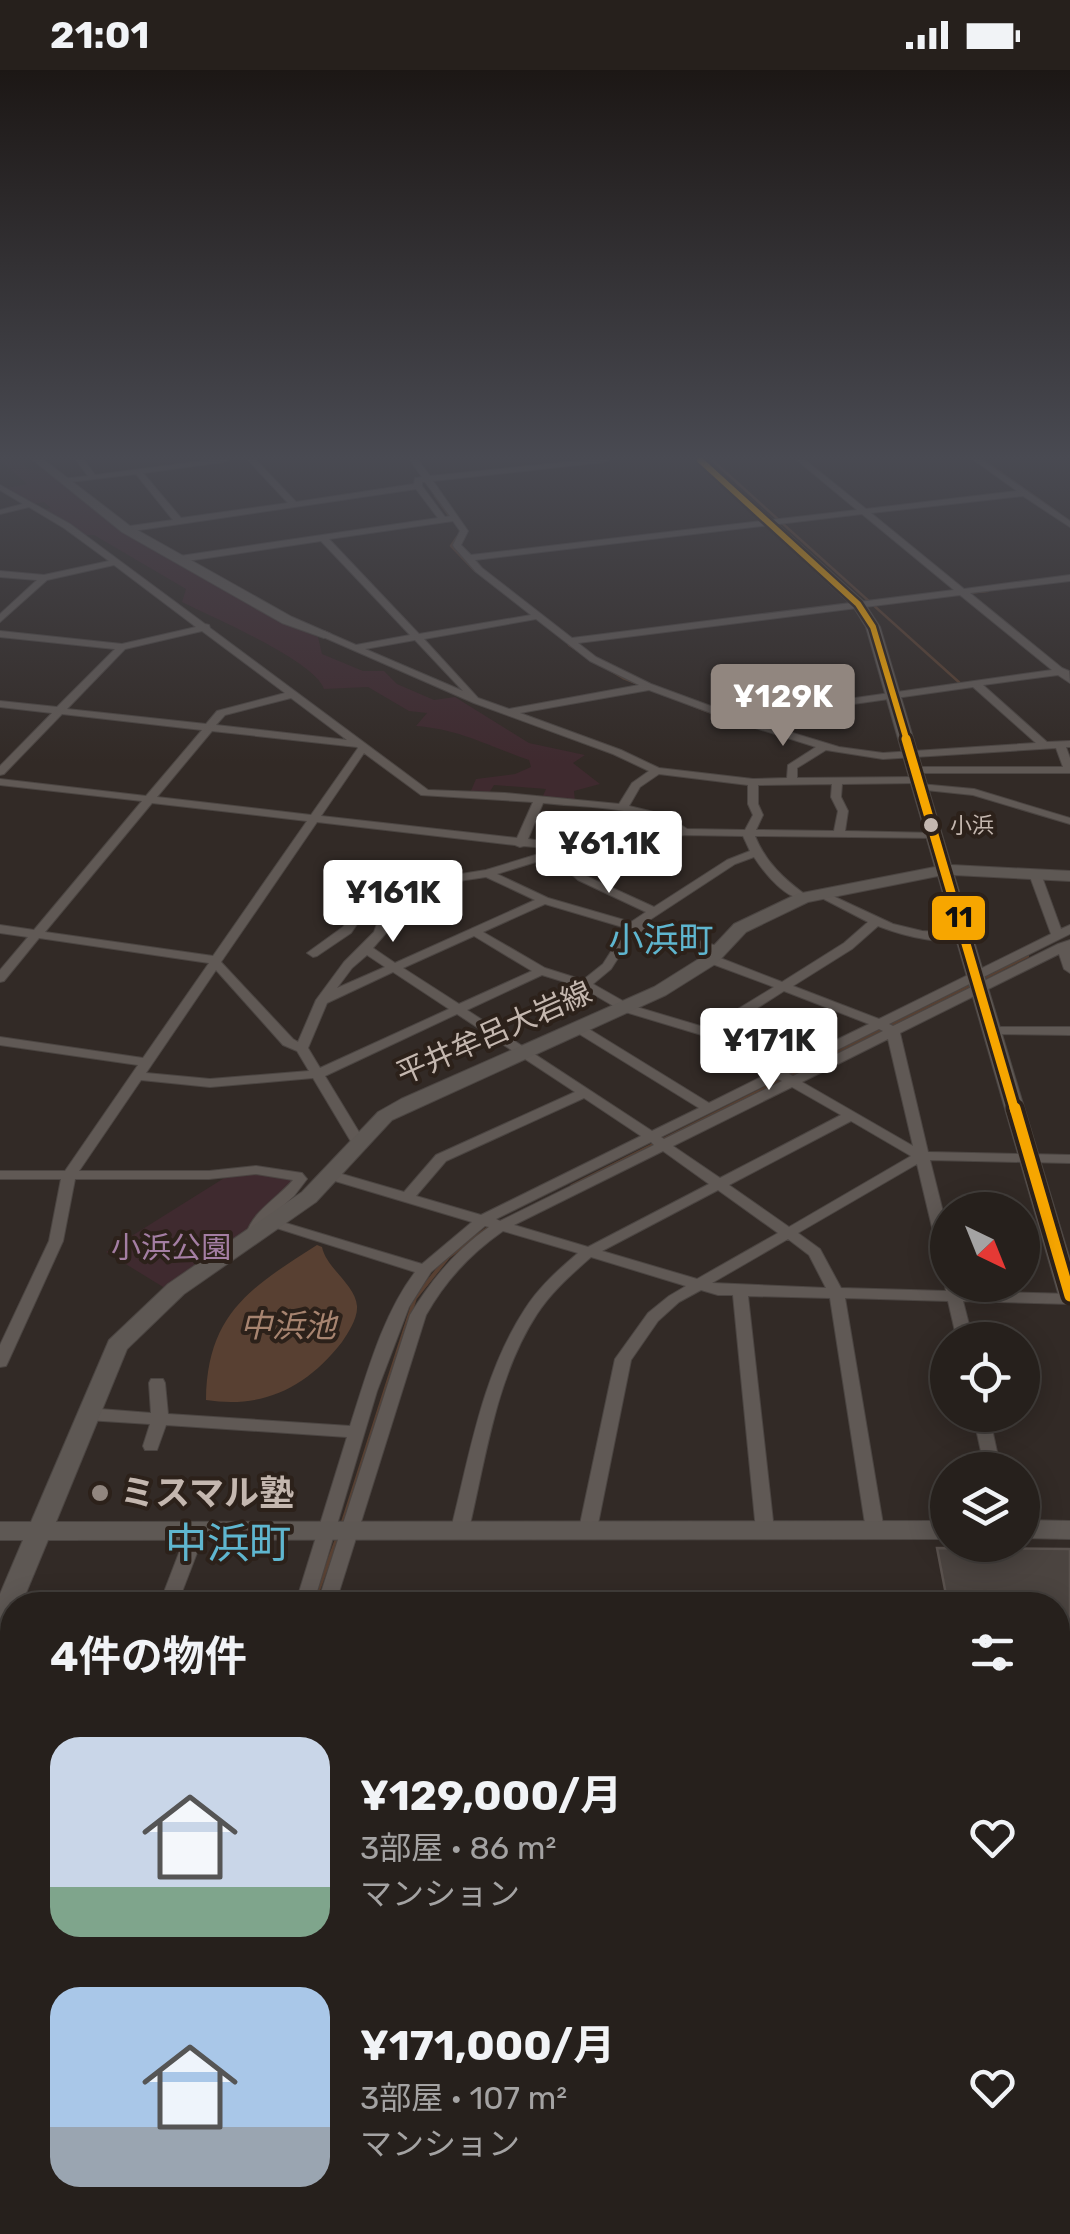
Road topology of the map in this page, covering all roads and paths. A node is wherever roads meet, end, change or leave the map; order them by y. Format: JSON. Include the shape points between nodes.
{"nodes":[{"id":1,"x":184,"y":561,"type":"edge"},
{"id":2,"x":345,"y":561,"type":"edge"},
{"id":3,"x":471,"y":561,"type":"edge"},
{"id":4,"x":820,"y":561,"type":"edge"},
{"id":5,"x":924,"y":561,"type":"edge"},
{"id":6,"x":116,"y":562,"type":"joint"},
{"id":7,"x":0,"y":574,"type":"edge"},
{"id":8,"x":44,"y":578,"type":"junction"},
{"id":9,"x":1070,"y":578,"type":"edge"},
{"id":10,"x":963,"y":593,"type":"junction"},
{"id":11,"x":866,"y":603,"type":"junction"},
{"id":12,"x":535,"y":617,"type":"junction"},
{"id":13,"x":0,"y":618,"type":"edge"},
{"id":14,"x":206,"y":627,"type":"junction"},
{"id":15,"x":0,"y":634,"type":"edge"},
{"id":16,"x":324,"y":634,"type":"joint"},
{"id":17,"x":417,"y":637,"type":"junction"},
{"id":18,"x":570,"y":642,"type":"junction"},
{"id":19,"x":122,"y":647,"type":"junction"},
{"id":20,"x":355,"y":647,"type":"junction"},
{"id":21,"x":1065,"y":671,"type":"edge"},
{"id":22,"x":1070,"y":680,"type":"edge"},
{"id":23,"x":976,"y":684,"type":"junction"},
{"id":24,"x":644,"y":688,"type":"junction"},
{"id":25,"x":293,"y":694,"type":"junction"},
{"id":26,"x":894,"y":695,"type":"junction"},
{"id":27,"x":477,"y":701,"type":"junction"},
{"id":28,"x":0,"y":704,"type":"edge"},
{"id":29,"x":60,"y":711,"type":"junction"},
{"id":30,"x":510,"y":712,"type":"junction"},
{"id":31,"x":734,"y":718,"type":"junction"},
{"id":32,"x":210,"y":727,"type":"junction"},
{"id":33,"x":1043,"y":744,"type":"junction"},
{"id":34,"x":1064,"y":744,"type":"edge"},
{"id":35,"x":826,"y":745,"type":"junction"},
{"id":36,"x":360,"y":746,"type":"junction"},
{"id":37,"x":658,"y":771,"type":"junction"},
{"id":38,"x":0,"y":772,"type":"edge"},
{"id":39,"x":916,"y":773,"type":"junction"},
{"id":40,"x":792,"y":780,"type":"junction"},
{"id":41,"x":0,"y":782,"type":"edge"},
{"id":42,"x":754,"y":782,"type":"junction"},
{"id":43,"x":838,"y":783,"type":"junction"},
{"id":44,"x":148,"y":801,"type":"junction"},
{"id":45,"x":539,"y":801,"type":"junction"},
{"id":46,"x":622,"y":808,"type":"junction"},
{"id":47,"x":312,"y":820,"type":"junction"},
{"id":48,"x":1070,"y":821,"type":"edge"},
{"id":49,"x":685,"y":832,"type":"junction"},
{"id":50,"x":748,"y":834,"type":"junction"},
{"id":51,"x":839,"y":835,"type":"junction"},
{"id":52,"x":934,"y":836,"type":"junction"},
{"id":53,"x":520,"y":844,"type":"junction"},
{"id":54,"x":578,"y":846,"type":"junction"},
{"id":55,"x":755,"y":853,"type":"junction"},
{"id":56,"x":555,"y":854,"type":"junction"},
{"id":57,"x":945,"y":870,"type":"junction"},
{"id":58,"x":487,"y":872,"type":"junction"},
{"id":59,"x":1035,"y":874,"type":"junction"},
{"id":60,"x":1070,"y":876,"type":"edge"},
{"id":61,"x":811,"y":896,"type":"junction"},
{"id":62,"x":544,"y":900,"type":"junction"},
{"id":63,"x":388,"y":908,"type":"junction"},
{"id":64,"x":654,"y":911,"type":"junction"},
{"id":65,"x":875,"y":924,"type":"junction"},
{"id":66,"x":634,"y":925,"type":"junction"},
{"id":67,"x":0,"y":929,"type":"edge"},
{"id":68,"x":476,"y":932,"type":"junction"},
{"id":69,"x":37,"y":934,"type":"junction"},
{"id":70,"x":964,"y":938,"type":"junction"},
{"id":71,"x":1065,"y":939,"type":"edge"},
{"id":72,"x":366,"y":949,"type":"junction"},
{"id":73,"x":313,"y":953,"type":"dead end"},
{"id":74,"x":714,"y":954,"type":"junction"},
{"id":75,"x":214,"y":960,"type":"junction"},
{"id":76,"x":394,"y":968,"type":"junction"},
{"id":77,"x":1070,"y":969,"type":"edge"},
{"id":78,"x":542,"y":970,"type":"junction"},
{"id":79,"x":0,"y":978,"type":"edge"},
{"id":80,"x":978,"y":982,"type":"junction"},
{"id":81,"x":585,"y":984,"type":"junction"},
{"id":82,"x":784,"y":988,"type":"junction"},
{"id":83,"x":322,"y":1000,"type":"junction"},
{"id":84,"x":626,"y":1008,"type":"junction"},
{"id":85,"x":458,"y":1010,"type":"junction"},
{"id":86,"x":887,"y":1028,"type":"junction"},
{"id":87,"x":580,"y":1029,"type":"junction"},
{"id":88,"x":992,"y":1031,"type":"junction"},
{"id":89,"x":1070,"y":1031,"type":"edge"},
{"id":90,"x":709,"y":1033,"type":"junction"},
{"id":91,"x":0,"y":1041,"type":"edge"},
{"id":92,"x":302,"y":1048,"type":"junction"},
{"id":93,"x":521,"y":1053,"type":"junction"},
{"id":94,"x":145,"y":1062,"type":"junction"},
{"id":95,"x":318,"y":1074,"type":"junction"},
{"id":96,"x":135,"y":1076,"type":"junction"},
{"id":97,"x":786,"y":1078,"type":"junction"},
{"id":98,"x":585,"y":1093,"type":"junction"},
{"id":99,"x":709,"y":1108,"type":"junction"},
{"id":100,"x":850,"y":1116,"type":"junction"},
{"id":101,"x":658,"y":1141,"type":"junction"},
{"id":102,"x":358,"y":1142,"type":"junction"},
{"id":103,"x":921,"y":1156,"type":"junction"},
{"id":104,"x":1029,"y":1159,"type":"junction"},
{"id":105,"x":1070,"y":1159,"type":"edge"},
{"id":106,"x":0,"y":1175,"type":"edge"},
{"id":107,"x":70,"y":1175,"type":"junction"},
{"id":108,"x":330,"y":1176,"type":"junction"},
{"id":109,"x":721,"y":1184,"type":"junction"},
{"id":110,"x":930,"y":1192,"type":"edge"},
{"id":111,"x":408,"y":1198,"type":"junction"},
{"id":112,"x":483,"y":1220,"type":"junction"},
{"id":113,"x":272,"y":1222,"type":"junction"},
{"id":114,"x":500,"y":1226,"type":"junction"},
{"id":115,"x":790,"y":1231,"type":"junction"},
{"id":116,"x":253,"y":1234,"type":"junction"},
{"id":117,"x":586,"y":1254,"type":"junction"},
{"id":118,"x":425,"y":1270,"type":"junction"},
{"id":119,"x":694,"y":1286,"type":"junction"},
{"id":120,"x":930,"y":1292,"type":"edge"},
{"id":121,"x":740,"y":1294,"type":"junction"},
{"id":122,"x":838,"y":1294,"type":"junction"},
{"id":123,"x":1040,"y":1295,"type":"edge"},
{"id":124,"x":1070,"y":1297,"type":"edge"},
{"id":125,"x":0,"y":1362,"type":"edge"},
{"id":126,"x":157,"y":1383,"type":"dead end"},
{"id":127,"x":87,"y":1414,"type":"junction"},
{"id":128,"x":160,"y":1419,"type":"junction"},
{"id":129,"x":354,"y":1432,"type":"junction"},
{"id":130,"x":151,"y":1446,"type":"dead end"},
{"id":131,"x":588,"y":1528,"type":"junction"},
{"id":132,"x":460,"y":1529,"type":"junction"},
{"id":133,"x":1040,"y":1529,"type":"edge"},
{"id":134,"x":341,"y":1530,"type":"junction"},
{"id":135,"x":764,"y":1530,"type":"junction"},
{"id":136,"x":876,"y":1530,"type":"junction"},
{"id":137,"x":930,"y":1530,"type":"edge"},
{"id":138,"x":1070,"y":1530,"type":"edge"},
{"id":139,"x":0,"y":1531,"type":"edge"},
{"id":140,"x":39,"y":1531,"type":"junction"},
{"id":141,"x":196,"y":1532,"type":"junction"},
{"id":142,"x":14,"y":1592,"type":"edge"},
{"id":143,"x":173,"y":1592,"type":"edge"},
{"id":144,"x":310,"y":1592,"type":"edge"},
{"id":145,"x":329,"y":1592,"type":"edge"}],
"edges":[{"from":1,"to":16,"type":"main road"},
{"from":2,"to":17,"type":"street"},
{"from":3,"to":12,"type":"street"},
{"from":4,"to":11,"type":"main road"},
{"from":5,"to":10,"type":"street"},
{"from":6,"to":8,"type":"street"},
{"from":6,"to":14,"type":"street"},
{"from":7,"to":8,"type":"street"},
{"from":8,"to":13,"type":"street"},
{"from":9,"to":10,"type":"street"},
{"from":10,"to":11,"type":"street"},
{"from":10,"to":21,"type":"street"},
{"from":11,"to":18,"type":"street"},
{"from":11,"to":26,"type":"main road"},
{"from":12,"to":17,"type":"street"},
{"from":12,"to":18,"type":"street"},
{"from":14,"to":19,"type":"street"},
{"from":14,"to":25,"type":"street"},
{"from":15,"to":19,"type":"street"},
{"from":16,"to":20,"type":"street"},
{"from":17,"to":20,"type":"street"},
{"from":17,"to":27,"type":"street"},
{"from":18,"to":24,"type":"street"},
{"from":19,"to":29,"type":"street"},
{"from":20,"to":27,"type":"street"},
{"from":21,"to":22,"type":"street"},
{"from":21,"to":23,"type":"street"},
{"from":23,"to":26,"type":"street"},
{"from":23,"to":33,"type":"street"},
{"from":24,"to":30,"type":"street"},
{"from":24,"to":31,"type":"street"},
{"from":25,"to":32,"type":"street","via":[[222,713]]},
{"from":25,"to":36,"type":"street"},
{"from":26,"to":31,"type":"street"},
{"from":26,"to":39,"type":"main road"},
{"from":27,"to":30,"type":"street"},
{"from":28,"to":29,"type":"street"},
{"from":29,"to":32,"type":"street"},
{"from":29,"to":38,"type":"street"},
{"from":30,"to":37,"type":"street"},
{"from":31,"to":35,"type":"street"},
{"from":32,"to":36,"type":"street"},
{"from":32,"to":44,"type":"street"},
{"from":33,"to":34,"type":"street"},
{"from":33,"to":39,"type":"street"},
{"from":34,"to":39,"type":"street","via":[[1070,770]]},
{"from":35,"to":39,"type":"street","via":[[883,756]]},
{"from":35,"to":40,"type":"street","via":[[792,767]]},
{"from":36,"to":45,"type":"street","via":[[425,793]]},
{"from":36,"to":47,"type":"street"},
{"from":37,"to":42,"type":"street"},
{"from":37,"to":46,"type":"street","via":[[636,784]]},
{"from":39,"to":43,"type":"street"},
{"from":39,"to":48,"type":"street"},
{"from":39,"to":52,"type":"main road"},
{"from":40,"to":42,"type":"street"},
{"from":40,"to":43,"type":"street"},
{"from":41,"to":44,"type":"street"},
{"from":42,"to":50,"type":"street","via":[[758,815]]},
{"from":43,"to":51,"type":"street","via":[[844,812]]},
{"from":44,"to":47,"type":"street"},
{"from":44,"to":69,"type":"street"},
{"from":45,"to":46,"type":"street"},
{"from":45,"to":53,"type":"street"},
{"from":46,"to":49,"type":"street","via":[[655,814]]},
{"from":47,"to":53,"type":"street"},
{"from":47,"to":75,"type":"street"},
{"from":49,"to":50,"type":"street"},
{"from":49,"to":54,"type":"street"},
{"from":50,"to":51,"type":"street"},
{"from":50,"to":55,"type":"street"},
{"from":51,"to":52,"type":"street"},
{"from":52,"to":57,"type":"main road"},
{"from":53,"to":54,"type":"street"},
{"from":54,"to":56,"type":"street"},
{"from":55,"to":61,"type":"street","via":[[767,870]]},
{"from":55,"to":64,"type":"street"},
{"from":56,"to":58,"type":"street"},
{"from":56,"to":64,"type":"street","via":[[582,878]]},
{"from":57,"to":59,"type":"main road","name":"平井牟呂大岩線"},
{"from":57,"to":61,"type":"main road","name":"平井牟呂大岩線"},
{"from":57,"to":70,"type":"main road"},
{"from":58,"to":62,"type":"street"},
{"from":58,"to":63,"type":"street","via":[[415,884]]},
{"from":59,"to":60,"type":"main road","name":"平井牟呂大岩線"},
{"from":59,"to":71,"type":"street"},
{"from":61,"to":65,"type":"street"},
{"from":61,"to":74,"type":"main road","name":"平井牟呂大岩線","via":[[740,928]]},
{"from":62,"to":66,"type":"street"},
{"from":62,"to":68,"type":"street"},
{"from":63,"to":72,"type":"street"},
{"from":63,"to":73,"type":"street","via":[[366,904],[342,935]]},
{"from":64,"to":66,"type":"street"},
{"from":65,"to":70,"type":"street","via":[[918,937]]},
{"from":65,"to":82,"type":"street"},
{"from":66,"to":74,"type":"street"},
{"from":66,"to":81,"type":"street","via":[[607,966]]},
{"from":67,"to":69,"type":"street"},
{"from":68,"to":76,"type":"street"},
{"from":68,"to":78,"type":"street"},
{"from":69,"to":75,"type":"street"},
{"from":69,"to":79,"type":"street"},
{"from":70,"to":80,"type":"main road"},
{"from":71,"to":77,"type":"street"},
{"from":71,"to":80,"type":"street"},
{"from":72,"to":76,"type":"street"},
{"from":72,"to":83,"type":"street"},
{"from":74,"to":82,"type":"street"},
{"from":74,"to":84,"type":"main road","name":"平井牟呂大岩線","via":[[691,974]]},
{"from":75,"to":92,"type":"street","via":[[288,1042]]},
{"from":75,"to":94,"type":"street"},
{"from":76,"to":83,"type":"street"},
{"from":76,"to":85,"type":"street"},
{"from":78,"to":81,"type":"street"},
{"from":78,"to":85,"type":"street"},
{"from":80,"to":86,"type":"street"},
{"from":80,"to":88,"type":"main road"},
{"from":81,"to":84,"type":"street"},
{"from":82,"to":86,"type":"street"},
{"from":82,"to":90,"type":"street"},
{"from":83,"to":92,"type":"street"},
{"from":84,"to":87,"type":"main road","name":"平井牟呂大岩線"},
{"from":84,"to":90,"type":"street"},
{"from":85,"to":93,"type":"street"},
{"from":85,"to":95,"type":"street"},
{"from":86,"to":97,"type":"street"},
{"from":86,"to":103,"type":"street"},
{"from":87,"to":93,"type":"main road","name":"平井牟呂大岩線"},
{"from":87,"to":99,"type":"street"},
{"from":88,"to":89,"type":"street"},
{"from":88,"to":104,"type":"main road"},
{"from":90,"to":97,"type":"street"},
{"from":91,"to":94,"type":"street"},
{"from":92,"to":95,"type":"street"},
{"from":93,"to":98,"type":"street"},
{"from":93,"to":102,"type":"main road","name":"平井牟呂大岩線","via":[[408,1102]]},
{"from":94,"to":96,"type":"street"},
{"from":95,"to":96,"type":"street","via":[[210,1083]]},
{"from":95,"to":102,"type":"street"},
{"from":96,"to":107,"type":"street"},
{"from":97,"to":99,"type":"street"},
{"from":97,"to":100,"type":"street"},
{"from":97,"to":101,"type":"street"},
{"from":98,"to":101,"type":"street"},
{"from":98,"to":111,"type":"street","via":[[441,1158]]},
{"from":99,"to":101,"type":"street"},
{"from":100,"to":103,"type":"street"},
{"from":100,"to":109,"type":"street"},
{"from":101,"to":109,"type":"street"},
{"from":101,"to":112,"type":"street"},
{"from":101,"to":114,"type":"street"},
{"from":102,"to":108,"type":"main road","name":"平井牟呂大岩線"},
{"from":103,"to":104,"type":"street"},
{"from":103,"to":110,"type":"street"},
{"from":103,"to":115,"type":"street"},
{"from":104,"to":105,"type":"street"},
{"from":104,"to":124,"type":"main road"},
{"from":106,"to":107,"type":"street"},
{"from":107,"to":116,"type":"street","via":[[256,1170],[298,1176],[296,1187]]},
{"from":107,"to":125,"type":"street","via":[[56,1241]]},
{"from":108,"to":111,"type":"street"},
{"from":108,"to":113,"type":"main road","name":"平井牟呂大岩線"},
{"from":109,"to":115,"type":"street"},
{"from":109,"to":117,"type":"street"},
{"from":111,"to":112,"type":"street"},
{"from":112,"to":114,"type":"street"},
{"from":112,"to":118,"type":"street"},
{"from":113,"to":116,"type":"main road","name":"平井牟呂大岩線"},
{"from":113,"to":118,"type":"street"},
{"from":114,"to":117,"type":"street"},
{"from":114,"to":134,"type":"street","via":[[456,1260],[418,1315]]},
{"from":115,"to":119,"type":"street"},
{"from":115,"to":122,"type":"street","via":[[814,1252]]},
{"from":116,"to":127,"type":"main road","name":"平井牟呂大岩線","via":[[128,1333]]},
{"from":117,"to":119,"type":"street"},
{"from":117,"to":132,"type":"street","via":[[538,1296],[512,1336]]},
{"from":118,"to":129,"type":"street","via":[[399,1311]]},
{"from":119,"to":121,"type":"street"},
{"from":119,"to":131,"type":"street","via":[[653,1317],[623,1359]]},
{"from":120,"to":122,"type":"street"},
{"from":121,"to":122,"type":"street"},
{"from":121,"to":135,"type":"street"},
{"from":122,"to":136,"type":"street"},
{"from":123,"to":124,"type":"street"},
{"from":126,"to":128,"type":"street"},
{"from":127,"to":128,"type":"street"},
{"from":127,"to":140,"type":"main road","name":"平井牟呂大岩線"},
{"from":128,"to":129,"type":"street"},
{"from":128,"to":130,"type":"street"},
{"from":129,"to":134,"type":"street"},
{"from":131,"to":132,"type":"main road"},
{"from":131,"to":135,"type":"main road"},
{"from":132,"to":134,"type":"main road"},
{"from":133,"to":138,"type":"main road"},
{"from":134,"to":141,"type":"main road"},
{"from":134,"to":144,"type":"street"},
{"from":134,"to":145,"type":"street"},
{"from":135,"to":136,"type":"main road"},
{"from":136,"to":137,"type":"main road"},
{"from":139,"to":140,"type":"main road"},
{"from":140,"to":141,"type":"main road"},
{"from":140,"to":142,"type":"main road","name":"平井牟呂大岩線"},
{"from":141,"to":143,"type":"street"}]}
